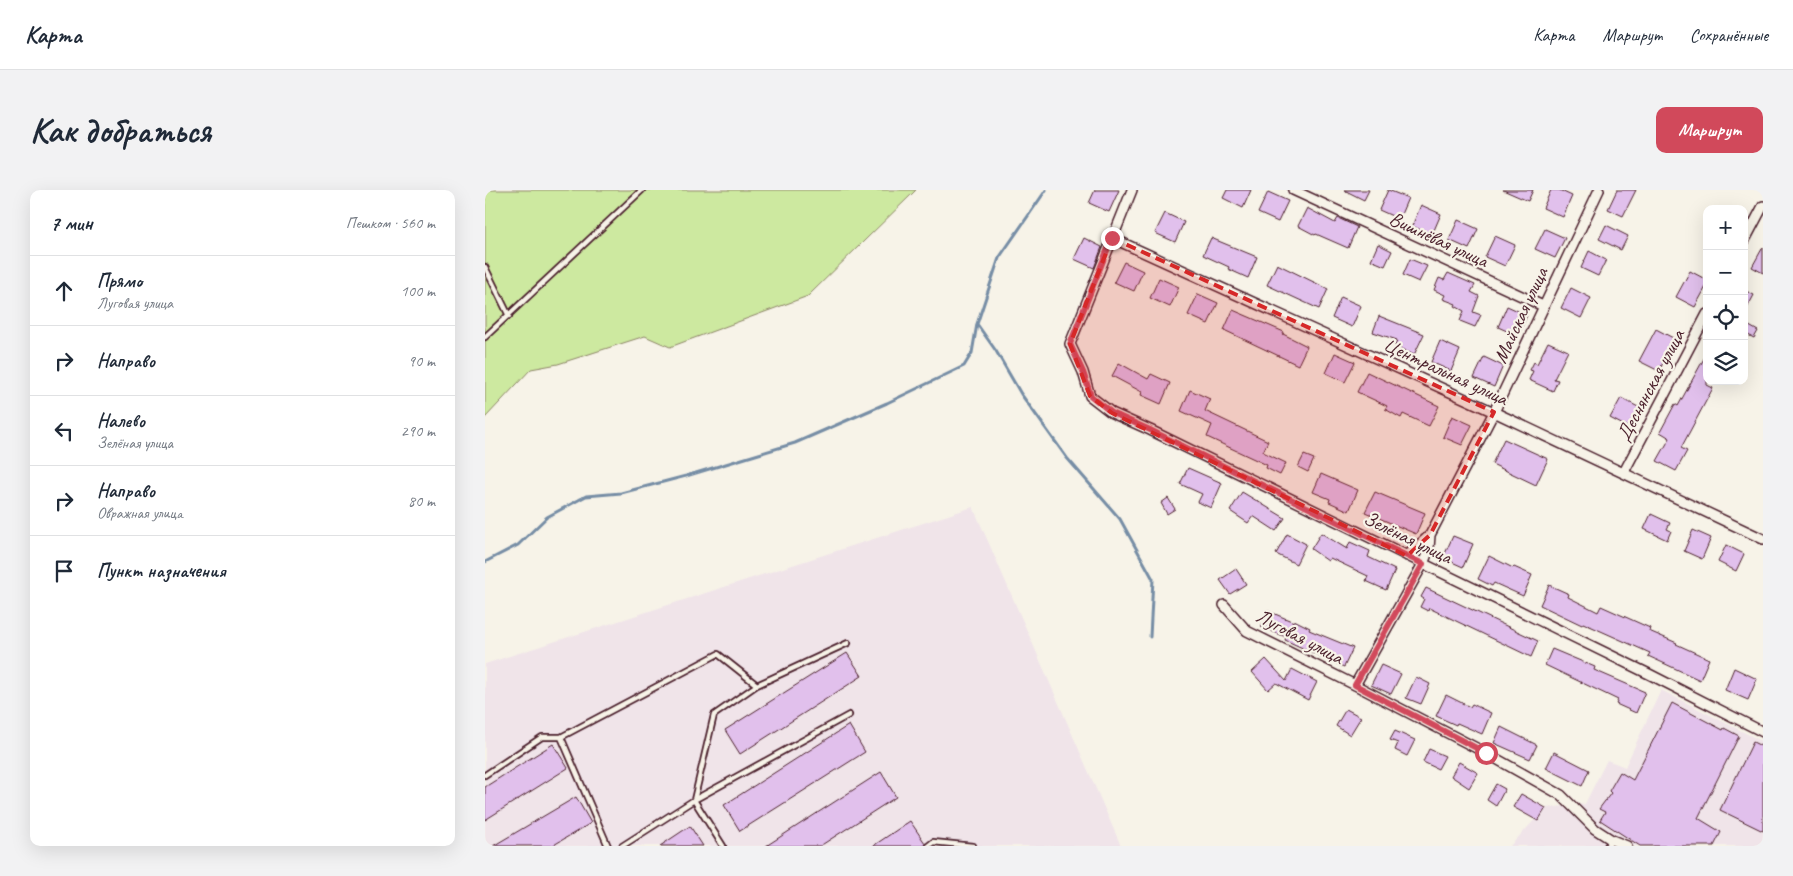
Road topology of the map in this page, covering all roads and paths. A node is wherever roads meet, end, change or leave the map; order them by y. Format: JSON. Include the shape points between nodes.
{"nodes":[{"id":1,"x":642,"y":190,"type":"edge"},
{"id":2,"x":1132,"y":190,"type":"edge"},
{"id":3,"x":1293,"y":190,"type":"edge"},
{"id":4,"x":1596,"y":191,"type":"edge"},
{"id":5,"x":1763,"y":206,"type":"edge"},
{"id":6,"x":1748,"y":234,"type":"edge"},
{"id":7,"x":1112,"y":238,"type":"junction"},
{"id":8,"x":485,"y":267,"type":"edge"},
{"id":9,"x":1543,"y":306,"type":"junction"},
{"id":10,"x":509,"y":316,"type":"junction"},
{"id":11,"x":1703,"y":322,"type":"edge"},
{"id":12,"x":485,"y":337,"type":"edge"},
{"id":13,"x":1494,"y":412,"type":"junction"},
{"id":14,"x":1624,"y":472,"type":"junction"},
{"id":15,"x":1430,"y":535,"type":"junction"},
{"id":16,"x":1763,"y":539,"type":"edge"},
{"id":17,"x":1407,"y":556,"type":"junction"},
{"id":18,"x":1423,"y":564,"type":"junction"},
{"id":19,"x":1224,"y":605,"type":"dead end"},
{"id":20,"x":848,"y":642,"type":"dead end"},
{"id":21,"x":757,"y":685,"type":"junction"},
{"id":22,"x":1355,"y":685,"type":"junction"},
{"id":23,"x":849,"y":715,"type":"dead end"},
{"id":24,"x":1763,"y":732,"type":"edge"},
{"id":25,"x":561,"y":737,"type":"junction"},
{"id":26,"x":485,"y":775,"type":"edge"},
{"id":27,"x":694,"y":800,"type":"junction"},
{"id":28,"x":1609,"y":843,"type":"edge"},
{"id":29,"x":608,"y":846,"type":"edge"},
{"id":30,"x":622,"y":846,"type":"edge"},
{"id":31,"x":723,"y":846,"type":"edge"},
{"id":32,"x":928,"y":846,"type":"edge"},
{"id":33,"x":973,"y":846,"type":"edge"},
{"id":34,"x":1627,"y":846,"type":"edge"}],
"edges":[{"from":1,"to":10,"type":"lane"},
{"from":2,"to":7,"type":"street"},
{"from":3,"to":9,"type":"street","name":"Вишнёвая улица"},
{"from":4,"to":9,"type":"street","name":"Майская улица"},
{"from":5,"to":6,"type":"street"},
{"from":7,"to":13,"type":"street","name":"Центральная улица"},
{"from":7,"to":17,"type":"street","name":"Зелёная улица","via":[[1070,344],[1091,396],[1112,413]]},
{"from":8,"to":10,"type":"lane"},
{"from":9,"to":13,"type":"street","name":"Майская улица"},
{"from":10,"to":12,"type":"lane"},
{"from":11,"to":14,"type":"street","name":"Деснянская улица"},
{"from":13,"to":14,"type":"street","name":"Центральная улица"},
{"from":13,"to":15,"type":"street","name":"Майская улица"},
{"from":14,"to":16,"type":"street","name":"Центральная улица"},
{"from":15,"to":17,"type":"street"},
{"from":15,"to":18,"type":"street"},
{"from":17,"to":18,"type":"street","name":"Зелёная улица"},
{"from":18,"to":22,"type":"street"},
{"from":18,"to":24,"type":"street","name":"Зелёная улица"},
{"from":19,"to":22,"type":"street","name":"Луговая улица","via":[[1247,631]]},
{"from":20,"to":21,"type":"lane"},
{"from":21,"to":25,"type":"lane","via":[[718,654]]},
{"from":21,"to":27,"type":"lane","via":[[714,715]]},
{"from":22,"to":28,"type":"street","name":"Луговая улица","via":[[1561,795]]},
{"from":23,"to":27,"type":"lane"},
{"from":25,"to":26,"type":"lane","via":[[542,737]]},
{"from":25,"to":29,"type":"lane"},
{"from":27,"to":30,"type":"lane"},
{"from":27,"to":31,"type":"lane"},
{"from":28,"to":34,"type":"street","name":"Луговая улица"},
{"from":32,"to":33,"type":"lane","via":[[933,842]]}]}
